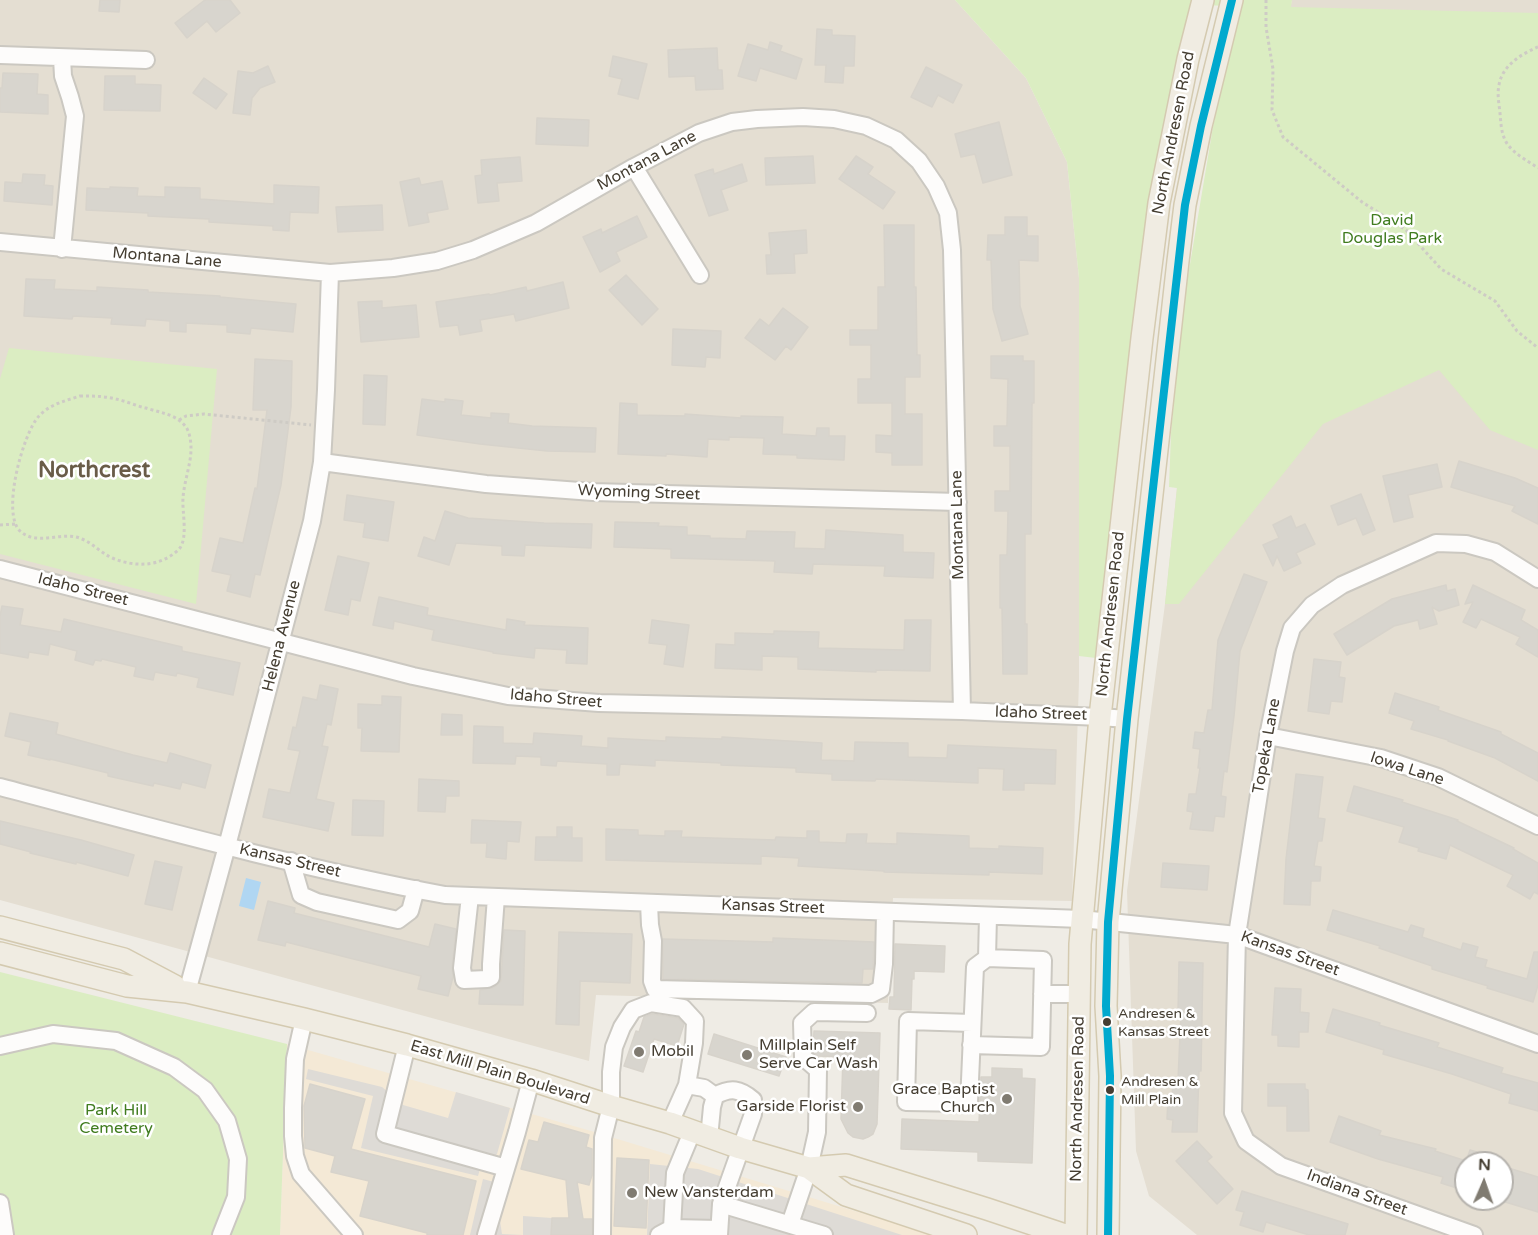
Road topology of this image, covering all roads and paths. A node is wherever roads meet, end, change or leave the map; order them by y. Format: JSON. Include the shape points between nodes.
{"nodes":[{"id":1,"x":1203,"y":0,"type":"edge"},
{"id":2,"x":1232,"y":0,"type":"edge"},
{"id":3,"x":1266,"y":0,"type":"edge"},
{"id":4,"x":1538,"y":47,"type":"edge"},
{"id":5,"x":0,"y":55,"type":"edge"},
{"id":6,"x":62,"y":58,"type":"junction"},
{"id":7,"x":146,"y":60,"type":"dead end"},
{"id":8,"x":634,"y":166,"type":"junction"},
{"id":9,"x":1538,"y":168,"type":"edge"},
{"id":10,"x":0,"y":242,"type":"edge"},
{"id":11,"x":62,"y":249,"type":"junction"},
{"id":12,"x":330,"y":273,"type":"junction"},
{"id":13,"x":700,"y":275,"type":"dead end"},
{"id":14,"x":1538,"y":348,"type":"edge"},
{"id":15,"x":179,"y":420,"type":"junction"},
{"id":16,"x":324,"y":426,"type":"junction"},
{"id":17,"x":322,"y":462,"type":"junction"},
{"id":18,"x":958,"y":502,"type":"junction"},
{"id":19,"x":15,"y":524,"type":"junction"},
{"id":20,"x":0,"y":525,"type":"edge"},
{"id":21,"x":0,"y":569,"type":"edge"},
{"id":22,"x":1538,"y":579,"type":"edge"},
{"id":23,"x":281,"y":641,"type":"junction"},
{"id":24,"x":962,"y":711,"type":"junction"},
{"id":25,"x":1100,"y":717,"type":"junction"},
{"id":26,"x":1127,"y":719,"type":"junction"},
{"id":27,"x":1268,"y":736,"type":"junction"},
{"id":28,"x":0,"y":787,"type":"edge"},
{"id":29,"x":1538,"y":826,"type":"edge"},
{"id":30,"x":227,"y":846,"type":"junction"},
{"id":31,"x":291,"y":861,"type":"junction"},
{"id":32,"x":416,"y":889,"type":"junction"},
{"id":33,"x":470,"y":896,"type":"junction"},
{"id":34,"x":496,"y":897,"type":"junction"},
{"id":35,"x":649,"y":903,"type":"junction"},
{"id":36,"x":885,"y":912,"type":"junction"},
{"id":37,"x":988,"y":916,"type":"junction"},
{"id":38,"x":1081,"y":919,"type":"junction"},
{"id":39,"x":1108,"y":922,"type":"junction"},
{"id":40,"x":0,"y":927,"type":"edge"},
{"id":41,"x":1237,"y":935,"type":"junction"},
{"id":42,"x":0,"y":953,"type":"edge"},
{"id":43,"x":987,"y":958,"type":"junction"},
{"id":44,"x":187,"y":992,"type":"junction"},
{"id":45,"x":1042,"y":994,"type":"junction"},
{"id":46,"x":1079,"y":994,"type":"junction"},
{"id":47,"x":867,"y":1013,"type":"dead end"},
{"id":48,"x":304,"y":1018,"type":"junction"},
{"id":49,"x":972,"y":1023,"type":"junction"},
{"id":50,"x":1538,"y":1044,"type":"edge"},
{"id":51,"x":407,"y":1045,"type":"junction"},
{"id":52,"x":971,"y":1045,"type":"junction"},
{"id":53,"x":0,"y":1046,"type":"edge"},
{"id":54,"x":531,"y":1080,"type":"junction"},
{"id":55,"x":687,"y":1085,"type":"junction"},
{"id":56,"x":715,"y":1096,"type":"junction"},
{"id":57,"x":611,"y":1106,"type":"junction"},
{"id":58,"x":670,"y":1123,"type":"junction"},
{"id":59,"x":701,"y":1135,"type":"junction"},
{"id":60,"x":1246,"y":1141,"type":"joint"},
{"id":61,"x":740,"y":1148,"type":"junction"},
{"id":62,"x":507,"y":1168,"type":"junction"},
{"id":63,"x":809,"y":1168,"type":"junction"},
{"id":64,"x":0,"y":1203,"type":"edge"},
{"id":65,"x":721,"y":1204,"type":"junction"},
{"id":66,"x":790,"y":1224,"type":"junction"},
{"id":67,"x":665,"y":1231,"type":"edge"},
{"id":68,"x":719,"y":1232,"type":"edge"},
{"id":69,"x":5,"y":1235,"type":"edge"},
{"id":70,"x":221,"y":1235,"type":"edge"},
{"id":71,"x":354,"y":1235,"type":"edge"},
{"id":72,"x":486,"y":1235,"type":"edge"},
{"id":73,"x":602,"y":1235,"type":"edge"},
{"id":74,"x":824,"y":1235,"type":"edge"},
{"id":75,"x":966,"y":1235,"type":"edge"},
{"id":76,"x":1065,"y":1235,"type":"edge"},
{"id":77,"x":1076,"y":1235,"type":"edge"},
{"id":78,"x":1108,"y":1235,"type":"edge"},
{"id":79,"x":1474,"y":1235,"type":"edge"}],
"edges":[{"from":1,"to":25,"type":"main road","name":"North Andresen Road","via":[[1159,203]]},
{"from":2,"to":26,"type":"main road","name":"North Andresen Road","via":[[1200,126],[1185,205]]},
{"from":3,"to":14,"type":"path","via":[[1273,69],[1272,110],[1283,137],[1362,202],[1406,230],[1440,269],[1496,301],[1517,331]]},
{"from":4,"to":9,"type":"path","via":[[1512,63],[1498,85],[1503,136],[1515,152]]},
{"from":5,"to":6,"type":"street"},
{"from":6,"to":7,"type":"street"},
{"from":6,"to":11,"type":"street","via":[[75,116]]},
{"from":8,"to":12,"type":"street","name":"Montana Lane","via":[[536,223],[472,250],[437,261]]},
{"from":8,"to":13,"type":"street"},
{"from":8,"to":18,"type":"street","name":"Montana Lane","via":[[699,133],[732,122],[803,117],[866,126],[896,140],[919,160],[948,213]]},
{"from":10,"to":11,"type":"street","name":"Montana Lane"},
{"from":11,"to":12,"type":"street","name":"Montana Lane"},
{"from":12,"to":16,"type":"street","name":"Helena Avenue"},
{"from":15,"to":16,"type":"path","via":[[204,414]]},
{"from":15,"to":19,"type":"path","via":[[95,396],[80,396],[47,408],[31,428],[21,453],[13,490]]},
{"from":15,"to":19,"type":"path","via":[[187,429],[191,451],[183,498],[184,537],[171,556],[156,562],[121,561],[81,538],[32,537]]},
{"from":16,"to":17,"type":"street","name":"Helena Avenue"},
{"from":17,"to":18,"type":"street","name":"Wyoming Street","via":[[486,484],[593,492]]},
{"from":17,"to":23,"type":"street","name":"Helena Avenue","via":[[312,521]]},
{"from":18,"to":24,"type":"street","name":"Montana Lane"},
{"from":19,"to":20,"type":"path"},
{"from":21,"to":23,"type":"street","name":"Idaho Street"},
{"from":22,"to":27,"type":"street","name":"Topeka Lane","via":[[1495,552],[1466,544],[1436,543],[1342,585],[1312,605],[1292,628]]},
{"from":23,"to":24,"type":"street","name":"Idaho Street","via":[[508,696],[599,704]]},
{"from":23,"to":30,"type":"street","name":"Helena Avenue"},
{"from":24,"to":25,"type":"street","name":"Idaho Street"},
{"from":25,"to":26,"type":"street","name":"Idaho Street"},
{"from":25,"to":38,"type":"main road","name":"North Andresen Road"},
{"from":26,"to":39,"type":"main road","name":"North Andresen Road"},
{"from":27,"to":29,"type":"street","name":"Iowa Lane","via":[[1381,758],[1438,777]]},
{"from":27,"to":41,"type":"street","name":"Topeka Lane"},
{"from":28,"to":30,"type":"street","name":"Kansas Street"},
{"from":30,"to":31,"type":"street","name":"Kansas Street"},
{"from":30,"to":44,"type":"street","name":"Helena Avenue"},
{"from":31,"to":32,"type":"street","name":"Kansas Street"},
{"from":31,"to":32,"type":"street","via":[[301,895],[317,902],[398,920],[410,911]]},
{"from":32,"to":33,"type":"street","name":"Kansas Street"},
{"from":33,"to":34,"type":"street","name":"Kansas Street"},
{"from":33,"to":34,"type":"street","via":[[464,980],[491,977]]},
{"from":34,"to":35,"type":"street","name":"Kansas Street"},
{"from":35,"to":36,"type":"street","name":"Kansas Street"},
{"from":35,"to":36,"type":"street","via":[[655,989],[871,994],[881,988]]},
{"from":36,"to":37,"type":"street","name":"Kansas Street"},
{"from":37,"to":38,"type":"street","name":"Kansas Street"},
{"from":37,"to":43,"type":"street"},
{"from":38,"to":39,"type":"street","name":"Kansas Street"},
{"from":38,"to":46,"type":"main road","name":"North Andresen Road"},
{"from":39,"to":41,"type":"street","name":"Kansas Street"},
{"from":39,"to":78,"type":"main road","name":"North Andresen Road"},
{"from":40,"to":44,"type":"main road","name":"East Mill Plain Boulevard","via":[[124,959]]},
{"from":41,"to":50,"type":"street","name":"Kansas Street"},
{"from":41,"to":60,"type":"street","name":"Topeka Lane","via":[[1233,1113]]},
{"from":42,"to":44,"type":"main road","name":"East Mill Plain Boulevard","via":[[127,986]]},
{"from":43,"to":45,"type":"street","via":[[1043,960]]},
{"from":43,"to":49,"type":"street","via":[[975,967]]},
{"from":44,"to":48,"type":"main road","name":"East Mill Plain Boulevard"},
{"from":45,"to":46,"type":"street"},
{"from":45,"to":52,"type":"street","via":[[1041,1047]]},
{"from":46,"to":77,"type":"main road","name":"North Andresen Road"},
{"from":47,"to":63,"type":"street","via":[[814,1012],[802,1023],[802,1057],[818,1070],[817,1132]]},
{"from":48,"to":51,"type":"main road","name":"East Mill Plain Boulevard"},
{"from":48,"to":71,"type":"street","via":[[295,1059],[295,1156],[301,1174]]},
{"from":49,"to":52,"type":"street"},
{"from":49,"to":52,"type":"street","via":[[908,1021],[906,1102],[969,1103]]},
{"from":51,"to":54,"type":"main road","name":"East Mill Plain Boulevard"},
{"from":51,"to":62,"type":"street","via":[[385,1134]]},
{"from":53,"to":70,"type":"street","via":[[53,1034],[116,1041],[174,1066],[205,1090],[227,1121],[238,1158],[236,1197]]},
{"from":54,"to":57,"type":"main road","name":"East Mill Plain Boulevard"},
{"from":54,"to":62,"type":"street"},
{"from":55,"to":56,"type":"street","via":[[704,1088]]},
{"from":55,"to":57,"type":"street","via":[[694,1021],[683,1008],[651,1003],[633,1010],[614,1047]]},
{"from":55,"to":58,"type":"street"},
{"from":56,"to":59,"type":"street"},
{"from":56,"to":61,"type":"street","via":[[726,1089],[753,1100],[753,1114]]},
{"from":57,"to":58,"type":"main road","name":"East Mill Plain Boulevard"},
{"from":57,"to":73,"type":"street","via":[[603,1138]]},
{"from":58,"to":59,"type":"main road","name":"East Mill Plain Boulevard"},
{"from":59,"to":61,"type":"main road","name":"East Mill Plain Boulevard"},
{"from":59,"to":67,"type":"street","via":[[675,1173]]},
{"from":60,"to":79,"type":"street","name":"Indiana Street","via":[[1281,1166]]},
{"from":61,"to":63,"type":"main road","name":"East Mill Plain Boulevard"},
{"from":61,"to":65,"type":"street"},
{"from":62,"to":72,"type":"street"},
{"from":63,"to":66,"type":"street"},
{"from":63,"to":75,"type":"main road","name":"East Mill Plain Boulevard","via":[[846,1195]]},
{"from":63,"to":76,"type":"main road","name":"East Mill Plain Boulevard","via":[[846,1165]]},
{"from":64,"to":69,"type":"street"},
{"from":65,"to":66,"type":"street"},
{"from":65,"to":68,"type":"street"},
{"from":66,"to":74,"type":"street"},
{"from":67,"to":68,"type":"street"}]}
